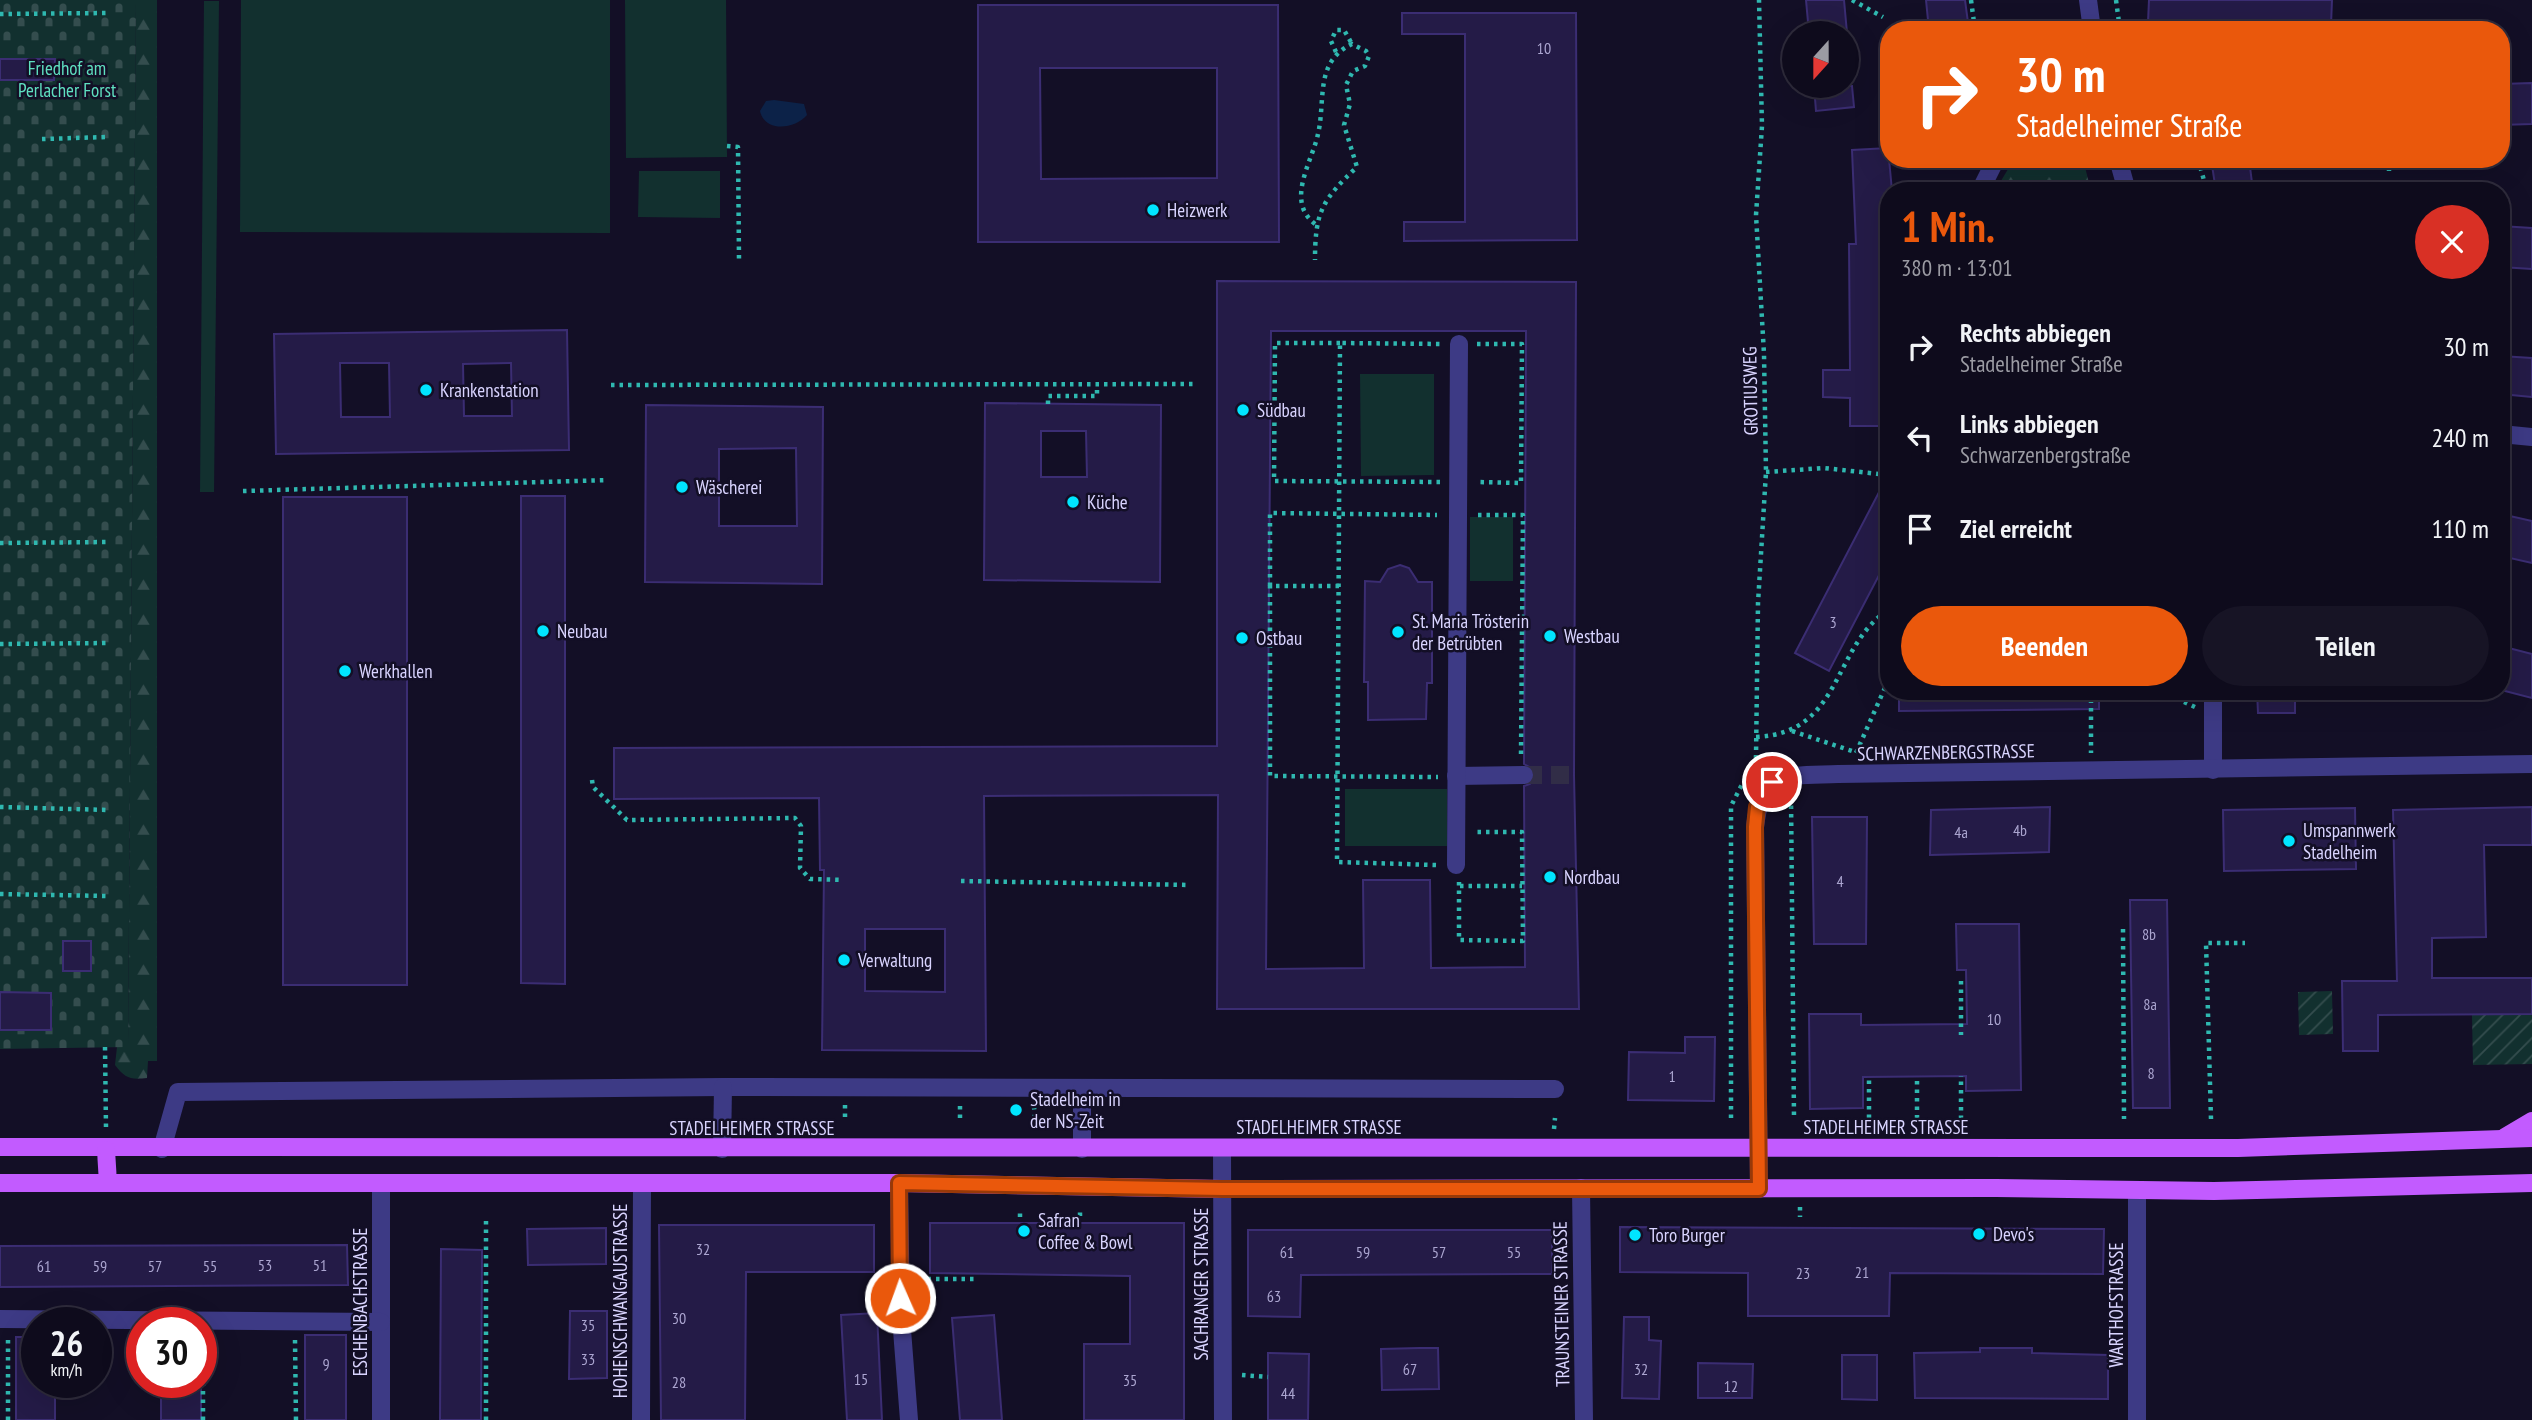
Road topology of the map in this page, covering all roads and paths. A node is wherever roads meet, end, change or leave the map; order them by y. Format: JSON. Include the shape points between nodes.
{"nodes":[{"id":1,"x":1759,"y":0,"type":"edge"},
{"id":2,"x":1852,"y":0,"type":"edge"},
{"id":3,"x":1970,"y":0,"type":"edge"},
{"id":4,"x":2088,"y":0,"type":"edge"},
{"id":5,"x":2116,"y":0,"type":"edge"},
{"id":6,"x":108,"y":13,"type":"dead end"},
{"id":7,"x":0,"y":14,"type":"edge"},
{"id":8,"x":1883,"y":17,"type":"dead end"},
{"id":9,"x":1974,"y":21,"type":"edge"},
{"id":10,"x":2091,"y":21,"type":"edge"},
{"id":11,"x":2119,"y":21,"type":"edge"},
{"id":12,"x":1352,"y":44,"type":"junction"},
{"id":13,"x":1336,"y":52,"type":"junction"},
{"id":14,"x":108,"y":136,"type":"dead end"},
{"id":15,"x":43,"y":139,"type":"dead end"},
{"id":16,"x":727,"y":146,"type":"dead end"},
{"id":17,"x":2389,"y":168,"type":"edge"},
{"id":18,"x":2389,"y":174,"type":"dead end"},
{"id":19,"x":1315,"y":224,"type":"junction"},
{"id":20,"x":739,"y":260,"type":"dead end"},
{"id":21,"x":1315,"y":260,"type":"dead end"},
{"id":22,"x":1340,"y":343,"type":"junction"},
{"id":23,"x":1459,"y":344,"type":"junction"},
{"id":24,"x":1194,"y":384,"type":"dead end"},
{"id":25,"x":611,"y":385,"type":"dead end"},
{"id":26,"x":1097,"y":385,"type":"junction"},
{"id":27,"x":1048,"y":404,"type":"dead end"},
{"id":28,"x":2510,"y":435,"type":"edge"},
{"id":29,"x":2532,"y":437,"type":"edge"},
{"id":30,"x":1766,"y":472,"type":"junction"},
{"id":31,"x":1880,"y":474,"type":"edge"},
{"id":32,"x":608,"y":480,"type":"dead end"},
{"id":33,"x":1339,"y":481,"type":"junction"},
{"id":34,"x":1458,"y":482,"type":"junction"},
{"id":35,"x":243,"y":491,"type":"dead end"},
{"id":36,"x":108,"y":542,"type":"dead end"},
{"id":37,"x":0,"y":543,"type":"edge"},
{"id":38,"x":1339,"y":586,"type":"junction"},
{"id":39,"x":1880,"y":615,"type":"edge"},
{"id":40,"x":0,"y":643,"type":"edge"},
{"id":41,"x":108,"y":643,"type":"dead end"},
{"id":42,"x":1880,"y":699,"type":"edge"},
{"id":43,"x":2091,"y":700,"type":"edge"},
{"id":44,"x":2180,"y":700,"type":"edge"},
{"id":45,"x":2213,"y":700,"type":"edge"},
{"id":46,"x":2213,"y":715,"type":"junction"},
{"id":47,"x":1792,"y":731,"type":"junction"},
{"id":48,"x":1756,"y":737,"type":"junction"},
{"id":49,"x":1856,"y":752,"type":"junction"},
{"id":50,"x":2532,"y":764,"type":"edge"},
{"id":51,"x":2213,"y":770,"type":"junction"},
{"id":52,"x":2092,"y":771,"type":"junction"},
{"id":53,"x":1850,"y":774,"type":"junction"},
{"id":54,"x":1524,"y":775,"type":"tunnel mouth"},
{"id":55,"x":1338,"y":776,"type":"junction"},
{"id":56,"x":1456,"y":776,"type":"junction"},
{"id":57,"x":1785,"y":776,"type":"junction"},
{"id":58,"x":592,"y":780,"type":"dead end"},
{"id":59,"x":0,"y":807,"type":"edge"},
{"id":60,"x":108,"y":810,"type":"dead end"},
{"id":61,"x":1456,"y":832,"type":"junction"},
{"id":62,"x":1456,"y":865,"type":"junction"},
{"id":63,"x":843,"y":880,"type":"dead end"},
{"id":64,"x":961,"y":881,"type":"dead end"},
{"id":65,"x":1190,"y":885,"type":"dead end"},
{"id":66,"x":1460,"y":886,"type":"junction"},
{"id":67,"x":1522,"y":886,"type":"junction"},
{"id":68,"x":0,"y":894,"type":"edge"},
{"id":69,"x":108,"y":896,"type":"dead end"},
{"id":70,"x":2123,"y":929,"type":"dead end"},
{"id":71,"x":2245,"y":943,"type":"dead end"},
{"id":72,"x":1961,"y":981,"type":"dead end"},
{"id":73,"x":1961,"y":1035,"type":"dead end"},
{"id":74,"x":105,"y":1047,"type":"dead end"},
{"id":75,"x":1961,"y":1076,"type":"dead end"},
{"id":76,"x":1870,"y":1080,"type":"dead end"},
{"id":77,"x":1917,"y":1081,"type":"dead end"},
{"id":78,"x":723,"y":1087,"type":"junction"},
{"id":79,"x":1082,"y":1088,"type":"junction"},
{"id":80,"x":1555,"y":1089,"type":"dead end"},
{"id":81,"x":1731,"y":1118,"type":"dead end"},
{"id":82,"x":1794,"y":1118,"type":"dead end"},
{"id":83,"x":1870,"y":1118,"type":"dead end"},
{"id":84,"x":1917,"y":1118,"type":"dead end"},
{"id":85,"x":1961,"y":1119,"type":"dead end"},
{"id":86,"x":2124,"y":1119,"type":"dead end"},
{"id":87,"x":2211,"y":1119,"type":"dead end"},
{"id":88,"x":2532,"y":1121,"type":"edge"},
{"id":89,"x":2532,"y":1138,"type":"edge"},
{"id":90,"x":2500,"y":1139,"type":"junction"},
{"id":91,"x":0,"y":1147,"type":"edge"},
{"id":92,"x":1759,"y":1148,"type":"junction"},
{"id":93,"x":162,"y":1149,"type":"junction"},
{"id":94,"x":722,"y":1149,"type":"junction"},
{"id":95,"x":1082,"y":1149,"type":"junction"},
{"id":96,"x":1222,"y":1149,"type":"junction"},
{"id":97,"x":106,"y":1150,"type":"junction"},
{"id":98,"x":0,"y":1183,"type":"edge"},
{"id":99,"x":108,"y":1183,"type":"junction"},
{"id":100,"x":642,"y":1183,"type":"junction"},
{"id":101,"x":899,"y":1183,"type":"junction"},
{"id":102,"x":2532,"y":1183,"type":"edge"},
{"id":103,"x":381,"y":1184,"type":"junction"},
{"id":104,"x":1580,"y":1188,"type":"junction"},
{"id":105,"x":1222,"y":1189,"type":"junction"},
{"id":106,"x":1759,"y":1189,"type":"junction"},
{"id":107,"x":2137,"y":1190,"type":"junction"},
{"id":108,"x":486,"y":1219,"type":"dead end"},
{"id":109,"x":900,"y":1279,"type":"junction"},
{"id":110,"x":974,"y":1279,"type":"dead end"},
{"id":111,"x":4,"y":1319,"type":"edge"},
{"id":112,"x":126,"y":1320,"type":"edge"},
{"id":113,"x":217,"y":1321,"type":"edge"},
{"id":114,"x":295,"y":1321,"type":"junction"},
{"id":115,"x":381,"y":1322,"type":"junction"},
{"id":116,"x":1242,"y":1375,"type":"dead end"},
{"id":117,"x":1268,"y":1377,"type":"dead end"},
{"id":118,"x":203,"y":1398,"type":"edge"},
{"id":119,"x":8,"y":1420,"type":"edge"},
{"id":120,"x":203,"y":1420,"type":"edge"},
{"id":121,"x":296,"y":1420,"type":"edge"},
{"id":122,"x":381,"y":1420,"type":"edge"},
{"id":123,"x":486,"y":1420,"type":"edge"},
{"id":124,"x":641,"y":1420,"type":"edge"},
{"id":125,"x":909,"y":1420,"type":"edge"},
{"id":126,"x":1223,"y":1420,"type":"edge"},
{"id":127,"x":1584,"y":1420,"type":"edge"},
{"id":128,"x":2137,"y":1420,"type":"edge"}],
"edges":[{"from":1,"to":30,"type":"path","name":"GROTIUSWEG","via":[[1762,126],[1756,215]]},
{"from":2,"to":8,"type":"path"},
{"from":3,"to":9,"type":"path"},
{"from":4,"to":10,"type":"street"},
{"from":5,"to":11,"type":"path"},
{"from":6,"to":7,"type":"path"},
{"from":12,"to":13,"type":"path"},
{"from":12,"to":13,"type":"path","via":[[1344,30],[1336,30],[1331,41]]},
{"from":12,"to":19,"type":"path","via":[[1369,56],[1346,85],[1350,104],[1344,125],[1357,167],[1334,189]]},
{"from":13,"to":19,"type":"path","via":[[1323,86],[1318,133],[1302,191],[1303,209]]},
{"from":14,"to":15,"type":"path"},
{"from":16,"to":20,"type":"path","via":[[738,146]]},
{"from":17,"to":18,"type":"path"},
{"from":19,"to":21,"type":"path"},
{"from":22,"to":23,"type":"path"},
{"from":22,"to":33,"type":"path"},
{"from":22,"to":33,"type":"path","via":[[1275,343],[1274,481]]},
{"from":23,"to":34,"type":"street"},
{"from":23,"to":34,"type":"path","via":[[1522,344],[1521,483]]},
{"from":24,"to":26,"type":"path"},
{"from":25,"to":26,"type":"path"},
{"from":26,"to":27,"type":"path","via":[[1097,396],[1048,396]]},
{"from":28,"to":29,"type":"street"},
{"from":30,"to":31,"type":"path","via":[[1824,468]]},
{"from":30,"to":48,"type":"path","name":"GROTIUSWEG"},
{"from":32,"to":35,"type":"path"},
{"from":33,"to":34,"type":"path"},
{"from":33,"to":38,"type":"path"},
{"from":34,"to":56,"type":"street"},
{"from":36,"to":37,"type":"path"},
{"from":38,"to":55,"type":"path"},
{"from":38,"to":55,"type":"path","via":[[1270,586],[1270,776]]},
{"from":39,"to":47,"type":"path","via":[[1859,639],[1834,689]]},
{"from":40,"to":41,"type":"path"},
{"from":42,"to":49,"type":"path"},
{"from":43,"to":52,"type":"path"},
{"from":44,"to":46,"type":"path"},
{"from":45,"to":46,"type":"street"},
{"from":46,"to":51,"type":"street"},
{"from":47,"to":48,"type":"path"},
{"from":47,"to":49,"type":"path"},
{"from":48,"to":81,"type":"path","name":"GROTIUSWEG","via":[[1756,757],[1731,806]]},
{"from":49,"to":53,"type":"path"},
{"from":50,"to":51,"type":"street","name":"SCHWARZENBERGSTRASSE"},
{"from":51,"to":52,"type":"street","name":"SCHWARZENBERGSTRASSE"},
{"from":52,"to":53,"type":"street","name":"SCHWARZENBERGSTRASSE"},
{"from":53,"to":57,"type":"street","name":"SCHWARZENBERGSTRASSE"},
{"from":54,"to":56,"type":"street"},
{"from":55,"to":56,"type":"path"},
{"from":55,"to":62,"type":"path","via":[[1337,862]]},
{"from":56,"to":61,"type":"street"},
{"from":57,"to":82,"type":"path","via":[[1792,798]]},
{"from":57,"to":92,"type":"street","via":[[1765,791],[1755,827]]},
{"from":58,"to":63,"type":"path","via":[[593,787],[627,820],[795,818],[801,825],[800,867],[810,879]]},
{"from":59,"to":60,"type":"path"},
{"from":61,"to":62,"type":"street"},
{"from":61,"to":67,"type":"path","via":[[1522,831]]},
{"from":62,"to":66,"type":"path"},
{"from":64,"to":65,"type":"path"},
{"from":66,"to":67,"type":"path"},
{"from":66,"to":67,"type":"path","via":[[1459,940],[1522,941]]},
{"from":68,"to":69,"type":"path"},
{"from":70,"to":86,"type":"path"},
{"from":71,"to":87,"type":"path","via":[[2206,943]]},
{"from":72,"to":73,"type":"path"},
{"from":74,"to":97,"type":"path"},
{"from":75,"to":85,"type":"path"},
{"from":76,"to":83,"type":"path"},
{"from":77,"to":84,"type":"path"},
{"from":78,"to":79,"type":"street"},
{"from":78,"to":93,"type":"street","via":[[178,1092]]},
{"from":78,"to":94,"type":"street"},
{"from":79,"to":80,"type":"street"},
{"from":79,"to":95,"type":"street"},
{"from":88,"to":90,"type":"main road"},
{"from":89,"to":90,"type":"main road","name":"STADELHEIMER STRASSE"},
{"from":90,"to":92,"type":"main road","name":"STADELHEIMER STRASSE","via":[[2238,1148]]},
{"from":91,"to":97,"type":"main road","name":"STADELHEIMER STRASSE"},
{"from":92,"to":96,"type":"main road","name":"STADELHEIMER STRASSE"},
{"from":92,"to":106,"type":"street"},
{"from":93,"to":94,"type":"main road","name":"STADELHEIMER STRASSE"},
{"from":93,"to":97,"type":"main road","name":"STADELHEIMER STRASSE"},
{"from":94,"to":95,"type":"main road","name":"STADELHEIMER STRASSE"},
{"from":95,"to":96,"type":"main road","name":"STADELHEIMER STRASSE"},
{"from":96,"to":105,"type":"street","name":"SACHRANGER STRASSE"},
{"from":97,"to":99,"type":"main road"},
{"from":98,"to":99,"type":"main road"},
{"from":99,"to":103,"type":"main road"},
{"from":100,"to":101,"type":"main road"},
{"from":100,"to":103,"type":"main road"},
{"from":100,"to":124,"type":"street","name":"HOHENSCHWANGAUSTRASSE"},
{"from":101,"to":105,"type":"main road"},
{"from":101,"to":109,"type":"street"},
{"from":102,"to":107,"type":"main road"},
{"from":103,"to":115,"type":"street","name":"ESCHENBACHSTRASSE"},
{"from":104,"to":105,"type":"main road"},
{"from":104,"to":106,"type":"main road"},
{"from":104,"to":127,"type":"street","name":"TRAUNSTEINER STRASSE"},
{"from":105,"to":126,"type":"street","name":"SACHRANGER STRASSE"},
{"from":106,"to":107,"type":"main road"},
{"from":107,"to":128,"type":"street","name":"WARTHOFSTRASSE"},
{"from":108,"to":123,"type":"path"},
{"from":109,"to":110,"type":"path"},
{"from":109,"to":125,"type":"street"},
{"from":111,"to":112,"type":"street"},
{"from":111,"to":119,"type":"path"},
{"from":113,"to":114,"type":"street"},
{"from":114,"to":115,"type":"street"},
{"from":114,"to":121,"type":"path"},
{"from":115,"to":122,"type":"street","name":"ESCHENBACHSTRASSE"},
{"from":116,"to":117,"type":"path"},
{"from":118,"to":120,"type":"path"}]}
